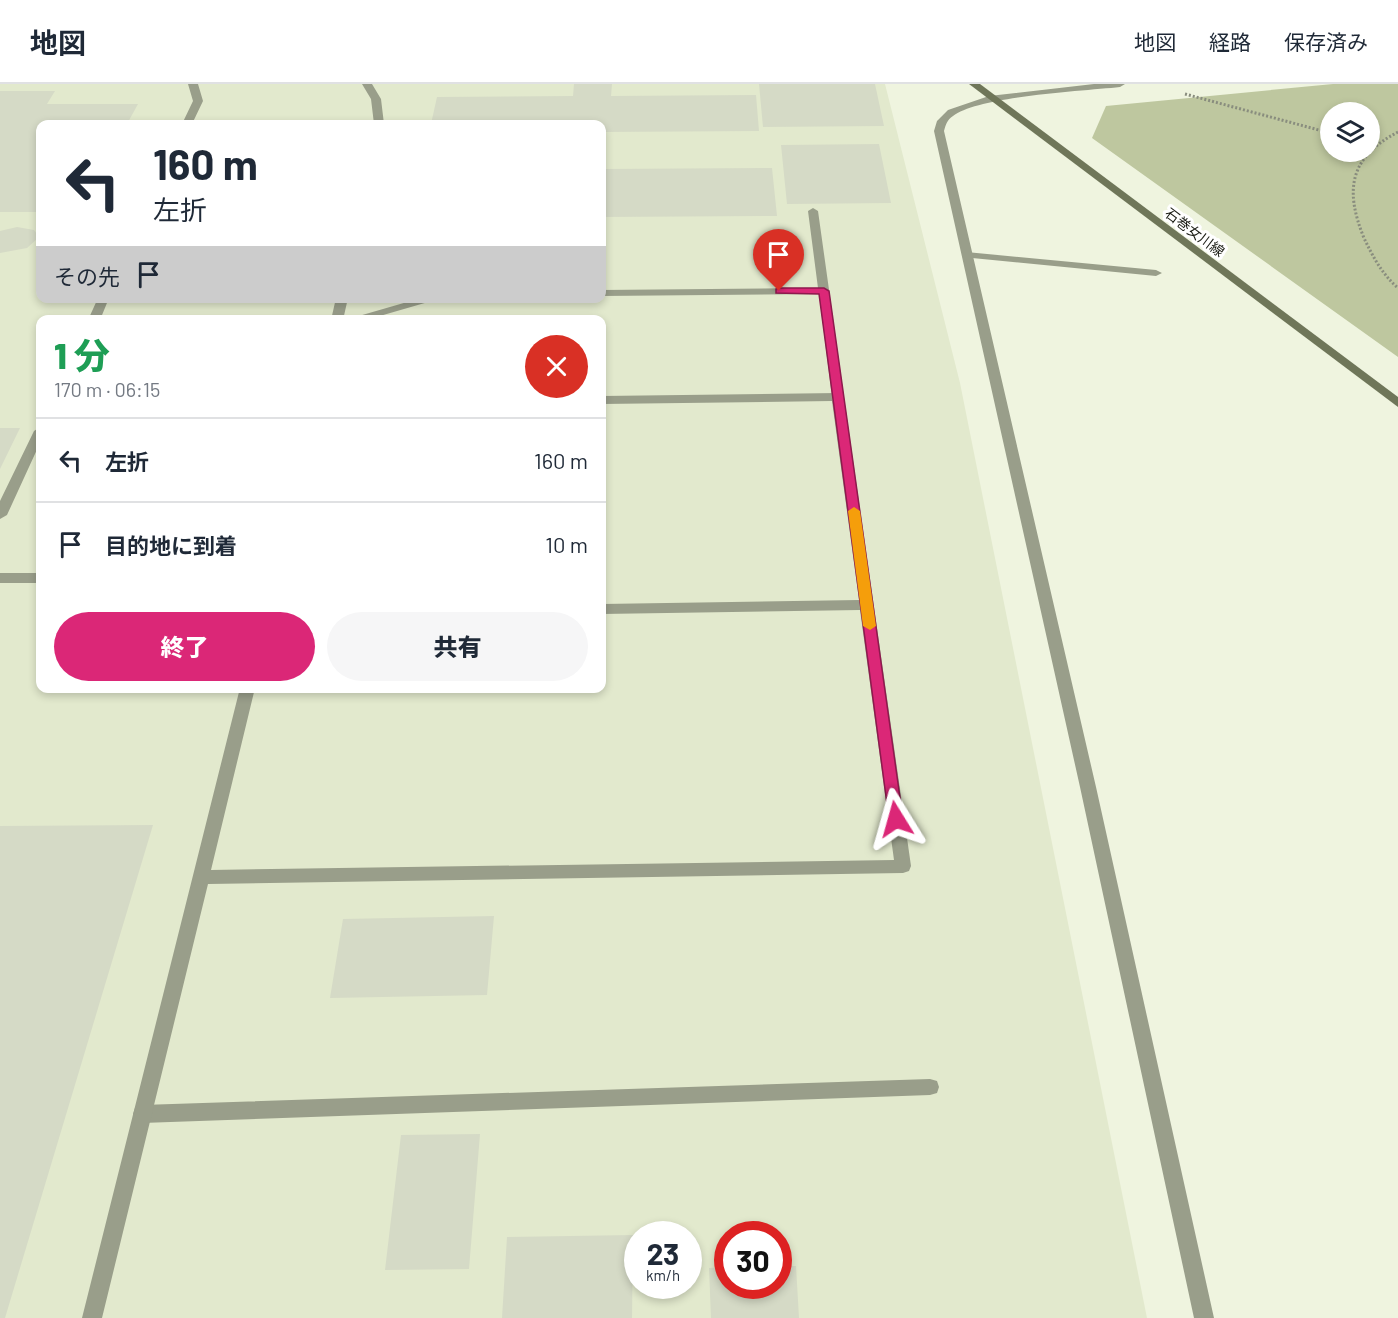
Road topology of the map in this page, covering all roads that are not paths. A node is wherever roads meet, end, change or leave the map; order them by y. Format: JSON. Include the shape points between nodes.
{"nodes":[{"id":1,"x":193,"y":84,"type":"edge"},
{"id":2,"x":367,"y":84,"type":"edge"},
{"id":3,"x":974,"y":84,"type":"edge"},
{"id":4,"x":1120,"y":84,"type":"edge"},
{"id":5,"x":992,"y":98,"type":"junction"},
{"id":6,"x":189,"y":120,"type":"edge"},
{"id":7,"x":379,"y":120,"type":"edge"},
{"id":8,"x":813,"y":212,"type":"dead end"},
{"id":9,"x":966,"y":255,"type":"junction"},
{"id":10,"x":1156,"y":273,"type":"dead end"},
{"id":11,"x":824,"y":291,"type":"junction"},
{"id":12,"x":606,"y":293,"type":"edge"},
{"id":13,"x":417,"y":303,"type":"edge"},
{"id":14,"x":370,"y":315,"type":"edge"},
{"id":15,"x":838,"y":397,"type":"junction"},
{"id":16,"x":606,"y":400,"type":"edge"},
{"id":17,"x":1398,"y":403,"type":"edge"},
{"id":18,"x":36,"y":439,"type":"edge"},
{"id":19,"x":0,"y":515,"type":"edge"},
{"id":20,"x":0,"y":578,"type":"edge"},
{"id":21,"x":36,"y":578,"type":"edge"},
{"id":22,"x":867,"y":605,"type":"junction"},
{"id":23,"x":606,"y":609,"type":"edge"},
{"id":24,"x":247,"y":693,"type":"edge"},
{"id":25,"x":202,"y":877,"type":"junction"},
{"id":26,"x":930,"y":1087,"type":"dead end"},
{"id":27,"x":142,"y":1114,"type":"junction"},
{"id":28,"x":92,"y":1318,"type":"edge"},
{"id":29,"x":1204,"y":1318,"type":"edge"}],
"edges":[{"from":1,"to":6,"type":"street","via":[[198,101]]},
{"from":2,"to":7,"type":"street","via":[[376,99]]},
{"from":3,"to":5,"type":"main road","name":"石巻女川線"},
{"from":4,"to":5,"type":"street"},
{"from":5,"to":9,"type":"street","via":[[951,112],[939,131]]},
{"from":5,"to":17,"type":"main road","name":"石巻女川線"},
{"from":8,"to":11,"type":"street"},
{"from":9,"to":10,"type":"street"},
{"from":9,"to":29,"type":"street"},
{"from":11,"to":12,"type":"street"},
{"from":11,"to":15,"type":"street"},
{"from":13,"to":14,"type":"street"},
{"from":15,"to":16,"type":"street"},
{"from":15,"to":22,"type":"street"},
{"from":18,"to":19,"type":"street"},
{"from":20,"to":21,"type":"street"},
{"from":22,"to":23,"type":"street"},
{"from":22,"to":25,"type":"street","via":[[903,866]]},
{"from":24,"to":25,"type":"street"},
{"from":25,"to":27,"type":"street"},
{"from":26,"to":27,"type":"street"},
{"from":27,"to":28,"type":"street"}]}
